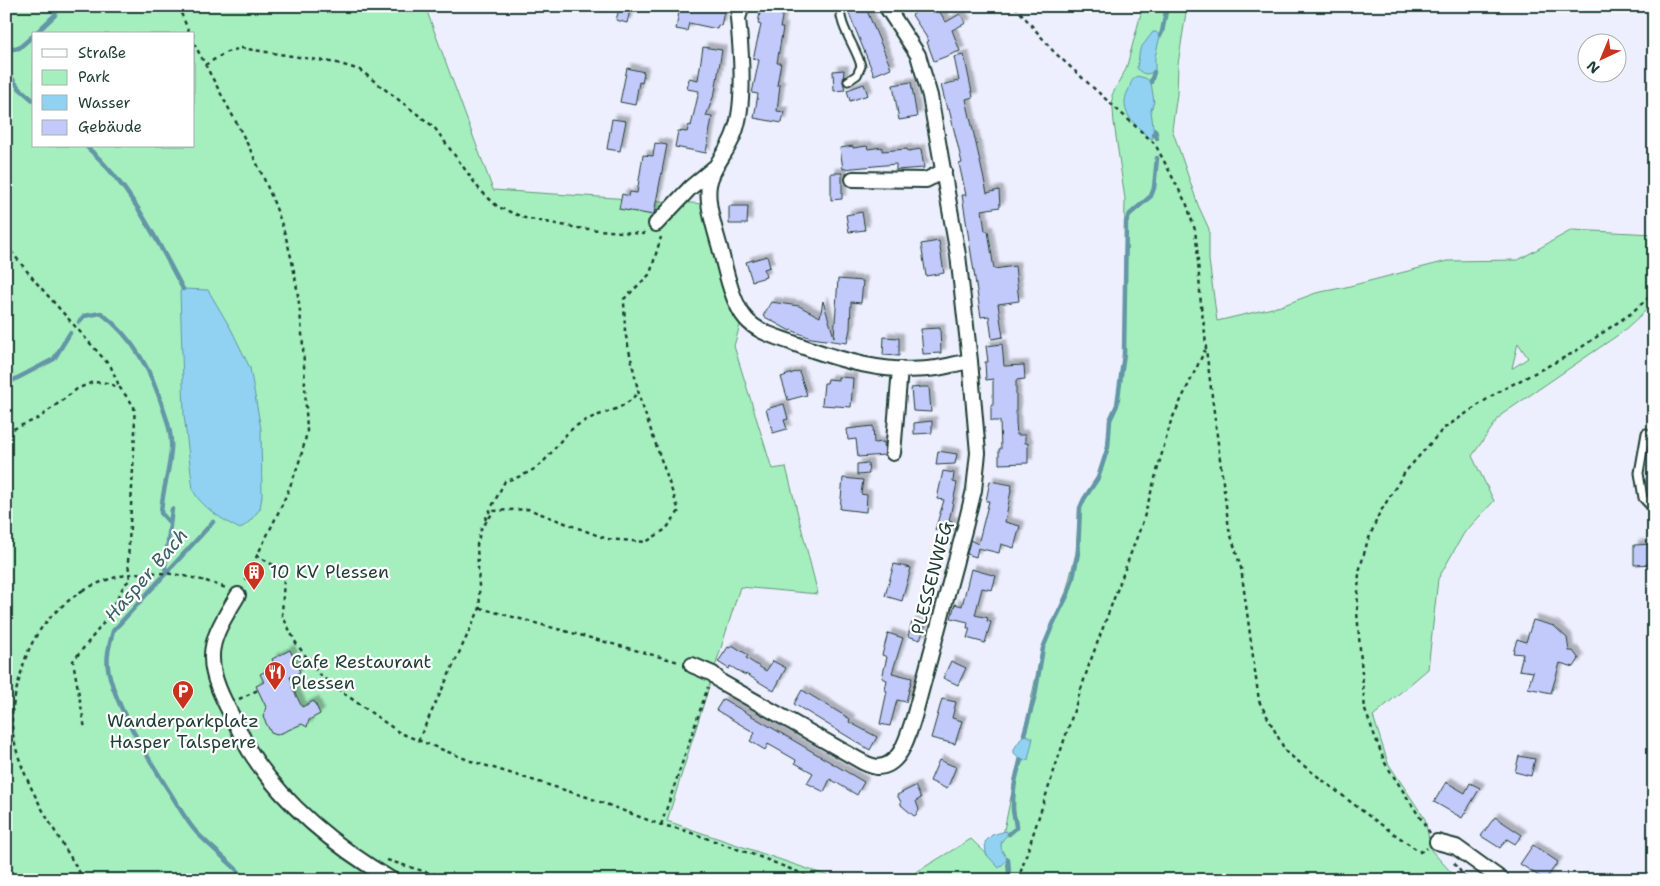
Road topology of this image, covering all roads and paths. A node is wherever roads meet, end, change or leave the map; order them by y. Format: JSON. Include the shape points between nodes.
{"nodes":[{"id":1,"x":178,"y":6,"type":"edge"},
{"id":2,"x":742,"y":6,"type":"edge"},
{"id":3,"x":840,"y":6,"type":"edge"},
{"id":4,"x":886,"y":6,"type":"edge"},
{"id":5,"x":1015,"y":6,"type":"edge"},
{"id":6,"x":189,"y":32,"type":"edge"},
{"id":7,"x":195,"y":45,"type":"edge"},
{"id":8,"x":205,"y":65,"type":"junction"},
{"id":9,"x":848,"y":81,"type":"dead end"},
{"id":10,"x":717,"y":166,"type":"junction"},
{"id":11,"x":944,"y":171,"type":"junction"},
{"id":12,"x":853,"y":179,"type":"dead end"},
{"id":13,"x":669,"y":212,"type":"junction"},
{"id":14,"x":656,"y":224,"type":"joint"},
{"id":15,"x":6,"y":245,"type":"edge"},
{"id":16,"x":1654,"y":293,"type":"edge"},
{"id":17,"x":1206,"y":349,"type":"junction"},
{"id":18,"x":970,"y":360,"type":"junction"},
{"id":19,"x":900,"y":369,"type":"junction"},
{"id":20,"x":120,"y":388,"type":"junction"},
{"id":21,"x":638,"y":392,"type":"junction"},
{"id":22,"x":6,"y":432,"type":"edge"},
{"id":23,"x":1646,"y":432,"type":"dead end"},
{"id":24,"x":893,"y":453,"type":"dead end"},
{"id":25,"x":1654,"y":510,"type":"edge"},
{"id":26,"x":481,"y":529,"type":"junction"},
{"id":27,"x":256,"y":555,"type":"junction"},
{"id":28,"x":238,"y":596,"type":"junction"},
{"id":29,"x":480,"y":608,"type":"junction"},
{"id":30,"x":692,"y":665,"type":"joint"},
{"id":31,"x":713,"y":674,"type":"junction"},
{"id":32,"x":258,"y":690,"type":"dead end"},
{"id":33,"x":251,"y":693,"type":"dead end"},
{"id":34,"x":85,"y":730,"type":"dead end"},
{"id":35,"x":418,"y":741,"type":"junction"},
{"id":36,"x":661,"y":825,"type":"junction"},
{"id":37,"x":1437,"y":842,"type":"junction"},
{"id":38,"x":382,"y":859,"type":"dead end"},
{"id":39,"x":84,"y":880,"type":"edge"},
{"id":40,"x":392,"y":880,"type":"edge"},
{"id":41,"x":462,"y":880,"type":"edge"},
{"id":42,"x":811,"y":880,"type":"edge"},
{"id":43,"x":1018,"y":880,"type":"edge"},
{"id":44,"x":1502,"y":880,"type":"edge"}],
"edges":[{"from":1,"to":6,"type":"path"},
{"from":2,"to":10,"type":"street","via":[[738,18],[739,112],[734,135]]},
{"from":3,"to":9,"type":"lane","via":[[842,20],[861,66],[857,75]]},
{"from":4,"to":11,"type":"street","name":"PLESSENWEG","via":[[918,55],[930,96]]},
{"from":5,"to":17,"type":"path","via":[[1054,52],[1155,144],[1168,167],[1187,204],[1195,230]]},
{"from":7,"to":8,"type":"path"},
{"from":8,"to":14,"type":"path","via":[[241,48],[337,63],[360,70],[434,127],[480,190],[498,208],[525,218],[578,228],[643,234]]},
{"from":8,"to":27,"type":"path","via":[[257,161],[276,207],[291,256],[302,331],[307,431],[290,485]]},
{"from":10,"to":13,"type":"street","via":[[690,188]]},
{"from":10,"to":19,"type":"street","via":[[709,185],[709,201],[736,301],[746,319],[762,331],[814,351],[860,364]]},
{"from":11,"to":12,"type":"street","via":[[926,180]]},
{"from":11,"to":18,"type":"street","name":"PLESSENWEG"},
{"from":13,"to":14,"type":"street"},
{"from":13,"to":21,"type":"path","via":[[650,274],[624,299],[625,332]]},
{"from":15,"to":20,"type":"path","via":[[111,367]]},
{"from":16,"to":37,"type":"path","via":[[1630,314],[1573,353],[1496,393],[1443,429],[1405,472],[1379,514],[1367,543],[1359,572],[1357,612],[1365,710],[1385,763]]},
{"from":17,"to":37,"type":"path","via":[[1229,528],[1240,568],[1259,701],[1286,752],[1420,852]]},
{"from":17,"to":43,"type":"path","via":[[1171,421],[1143,521],[1089,665]]},
{"from":18,"to":19,"type":"street","via":[[936,368]]},
{"from":18,"to":31,"type":"street","name":"PLESSENWEG","via":[[978,453],[974,490],[914,717],[906,742],[897,756],[892,762],[874,767],[721,682]]},
{"from":19,"to":24,"type":"street"},
{"from":20,"to":22,"type":"path","via":[[92,382],[77,389],[39,418]]},
{"from":20,"to":34,"type":"path","via":[[134,406],[130,580],[102,625],[73,661]]},
{"from":21,"to":26,"type":"path","via":[[632,400],[614,411],[566,432],[543,462],[519,478],[506,481]]},
{"from":21,"to":26,"type":"path","via":[[679,512],[666,530],[646,542],[607,539],[528,509],[494,511]]},
{"from":23,"to":25,"type":"lane","via":[[1638,473],[1643,498]]},
{"from":26,"to":29,"type":"path","via":[[477,545]]},
{"from":27,"to":28,"type":"path"},
{"from":27,"to":35,"type":"path","via":[[280,569],[284,577],[282,615],[296,643],[319,674],[383,722]]},
{"from":28,"to":39,"type":"path","bridge":true,"via":[[206,581],[173,573],[140,573],[109,579],[83,590],[56,611],[28,648],[12,706],[12,726],[20,762]]},
{"from":28,"to":40,"type":"street","via":[[215,640],[212,658],[218,685],[250,750],[289,801],[310,822],[339,846]]},
{"from":29,"to":30,"type":"path"},
{"from":29,"to":35,"type":"path"},
{"from":30,"to":31,"type":"street","name":"PLESSENWEG"},
{"from":31,"to":36,"type":"path"},
{"from":32,"to":33,"type":"path"},
{"from":35,"to":36,"type":"path"},
{"from":36,"to":42,"type":"path","via":[[760,857]]},
{"from":37,"to":44,"type":"street","via":[[1456,847]]},
{"from":38,"to":41,"type":"path"}]}
